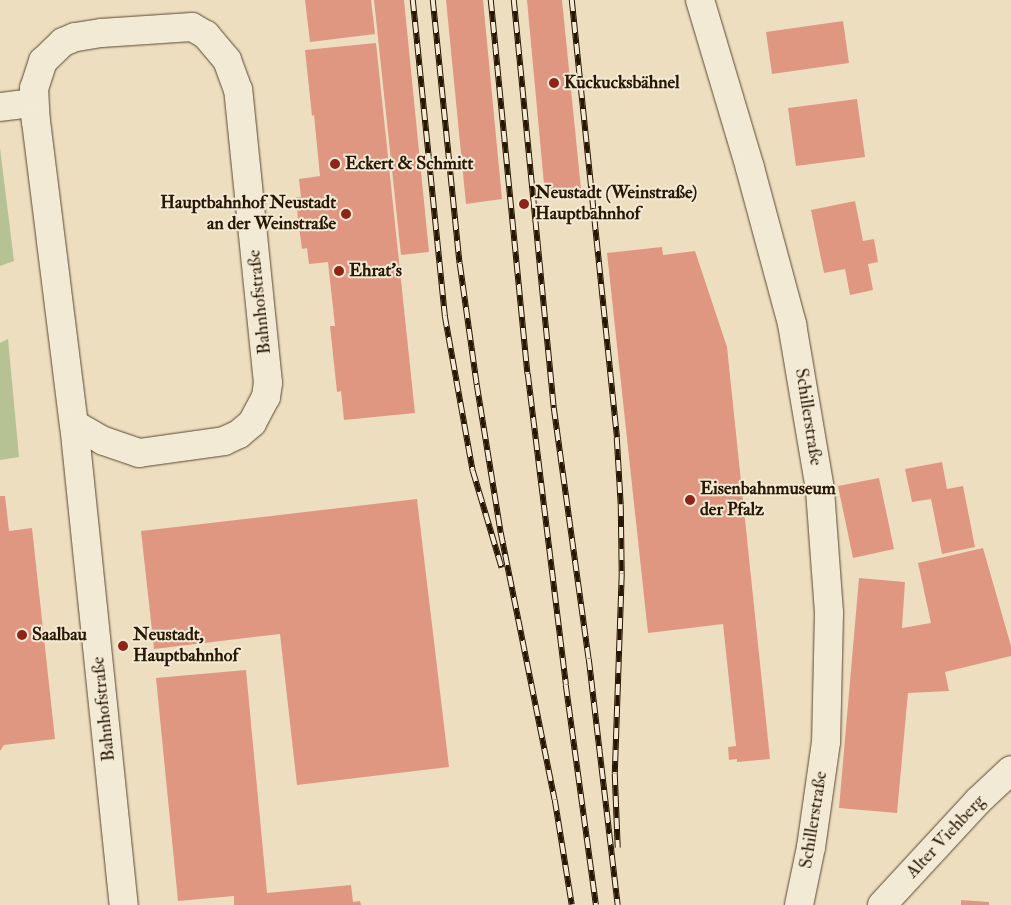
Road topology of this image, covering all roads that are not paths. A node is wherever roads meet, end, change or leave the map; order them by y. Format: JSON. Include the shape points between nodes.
{"nodes":[{"id":1,"x":700,"y":0,"type":"edge"},
{"id":2,"x":34,"y":103,"type":"junction"},
{"id":3,"x":0,"y":107,"type":"edge"},
{"id":4,"x":74,"y":424,"type":"junction"},
{"id":5,"x":1011,"y":770,"type":"edge"},
{"id":6,"x":124,"y":905,"type":"edge"},
{"id":7,"x":799,"y":905,"type":"edge"},
{"id":8,"x":882,"y":905,"type":"edge"}],
"edges":[{"from":1,"to":7,"type":"street","name":"Schillerstraße","via":[[792,324],[820,490],[829,613],[826,742]]},
{"from":2,"to":3,"type":"street"},
{"from":2,"to":4,"type":"street","name":"Bahnhofstraße"},
{"from":2,"to":4,"type":"street","name":"Bahnhofstraße","via":[[37,74],[43,61],[63,42],[88,34],[192,27],[218,47],[234,74],[238,90],[268,383],[266,398],[252,423],[224,441],[139,453],[104,441]]},
{"from":4,"to":6,"type":"street","name":"Bahnhofstraße"},
{"from":5,"to":8,"type":"street","name":"Alter Viehberg"}]}
